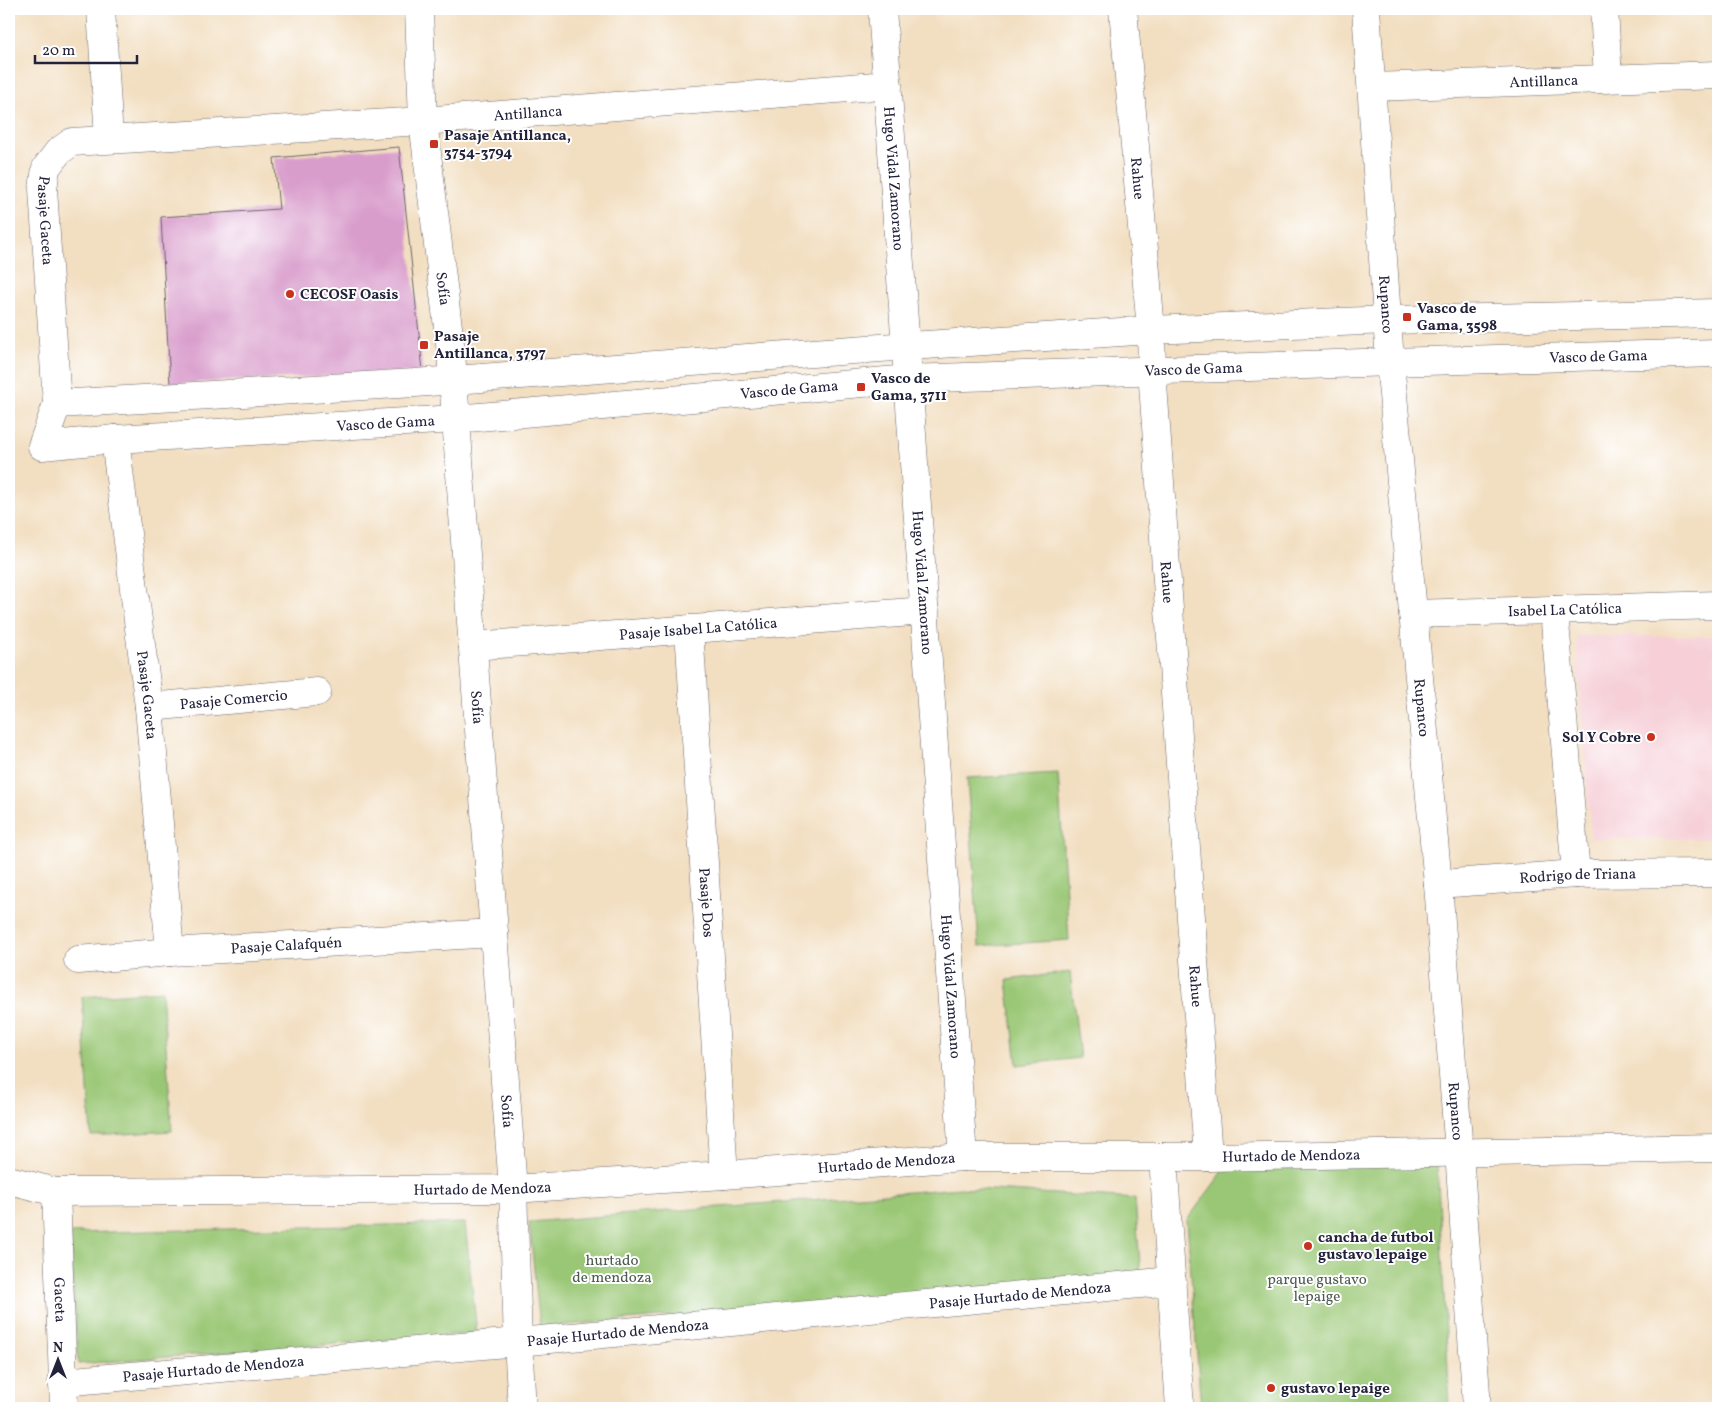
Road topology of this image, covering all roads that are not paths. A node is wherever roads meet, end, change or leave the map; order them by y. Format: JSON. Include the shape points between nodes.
{"nodes":[{"id":1,"x":101,"y":9,"type":"edge"},
{"id":2,"x":420,"y":9,"type":"edge"},
{"id":3,"x":882,"y":9,"type":"edge"},
{"id":4,"x":1123,"y":9,"type":"edge"},
{"id":5,"x":1366,"y":9,"type":"edge"},
{"id":6,"x":1604,"y":9,"type":"edge"},
{"id":7,"x":1718,"y":74,"type":"edge"},
{"id":8,"x":1608,"y":78,"type":"junction"},
{"id":9,"x":888,"y":85,"type":"junction"},
{"id":10,"x":1372,"y":87,"type":"junction"},
{"id":11,"x":423,"y":121,"type":"junction"},
{"id":12,"x":109,"y":139,"type":"junction"},
{"id":13,"x":1718,"y":313,"type":"edge"},
{"id":14,"x":1388,"y":320,"type":"junction"},
{"id":15,"x":1151,"y":330,"type":"junction"},
{"id":16,"x":906,"y":346,"type":"junction"},
{"id":17,"x":1718,"y":353,"type":"edge"},
{"id":18,"x":1390,"y":362,"type":"junction"},
{"id":19,"x":1152,"y":370,"type":"junction"},
{"id":20,"x":908,"y":379,"type":"junction"},
{"id":21,"x":453,"y":380,"type":"junction"},
{"id":22,"x":57,"y":404,"type":"junction"},
{"id":23,"x":456,"y":420,"type":"junction"},
{"id":24,"x":115,"y":439,"type":"junction"},
{"id":25,"x":42,"y":446,"type":"joint"},
{"id":26,"x":1718,"y":605,"type":"edge"},
{"id":27,"x":1554,"y":610,"type":"junction"},
{"id":28,"x":925,"y":611,"type":"junction"},
{"id":29,"x":1413,"y":614,"type":"junction"},
{"id":30,"x":689,"y":629,"type":"junction"},
{"id":31,"x":473,"y":646,"type":"junction"},
{"id":32,"x":317,"y":692,"type":"dead end"},
{"id":33,"x":150,"y":708,"type":"junction"},
{"id":34,"x":1718,"y":873,"type":"edge"},
{"id":35,"x":1576,"y":874,"type":"junction"},
{"id":36,"x":1438,"y":884,"type":"junction"},
{"id":37,"x":494,"y":933,"type":"junction"},
{"id":38,"x":170,"y":952,"type":"junction"},
{"id":39,"x":78,"y":960,"type":"dead end"},
{"id":40,"x":1718,"y":1148,"type":"edge"},
{"id":41,"x":1459,"y":1152,"type":"junction"},
{"id":42,"x":963,"y":1157,"type":"junction"},
{"id":43,"x":1163,"y":1157,"type":"junction"},
{"id":44,"x":1208,"y":1157,"type":"junction"},
{"id":45,"x":724,"y":1175,"type":"junction"},
{"id":46,"x":9,"y":1180,"type":"edge"},
{"id":47,"x":513,"y":1189,"type":"junction"},
{"id":48,"x":56,"y":1192,"type":"junction"},
{"id":49,"x":1172,"y":1281,"type":"junction"},
{"id":50,"x":518,"y":1342,"type":"junction"},
{"id":51,"x":63,"y":1395,"type":"edge"},
{"id":52,"x":522,"y":1408,"type":"edge"},
{"id":53,"x":1180,"y":1408,"type":"edge"},
{"id":54,"x":1477,"y":1408,"type":"edge"}],
"edges":[{"from":1,"to":12,"type":"street"},
{"from":2,"to":11,"type":"street","name":"Sofía"},
{"from":3,"to":9,"type":"street","name":"Hugo Vidal Zamorano"},
{"from":4,"to":15,"type":"street","name":"Rahue"},
{"from":5,"to":10,"type":"street","name":"Rupanco"},
{"from":6,"to":8,"type":"street"},
{"from":7,"to":8,"type":"street","name":"Antillanca"},
{"from":8,"to":10,"type":"street","name":"Antillanca"},
{"from":9,"to":11,"type":"street","name":"Antillanca"},
{"from":9,"to":16,"type":"street","name":"Hugo Vidal Zamorano"},
{"from":10,"to":14,"type":"street","name":"Rupanco"},
{"from":11,"to":12,"type":"street","name":"Antillanca"},
{"from":11,"to":21,"type":"street","name":"Sofía"},
{"from":12,"to":22,"type":"street","name":"Pasaje Gaceta","via":[[72,142],[58,152],[46,168],[43,189]]},
{"from":13,"to":14,"type":"street"},
{"from":14,"to":15,"type":"street"},
{"from":14,"to":18,"type":"street","name":"Rupanco"},
{"from":15,"to":16,"type":"street"},
{"from":15,"to":19,"type":"street","name":"Rahue"},
{"from":16,"to":20,"type":"street","name":"Hugo Vidal Zamorano"},
{"from":16,"to":21,"type":"street"},
{"from":17,"to":18,"type":"street","name":"Vasco de Gama"},
{"from":18,"to":19,"type":"street","name":"Vasco de Gama"},
{"from":18,"to":29,"type":"street","name":"Rupanco"},
{"from":19,"to":20,"type":"street","name":"Vasco de Gama"},
{"from":19,"to":44,"type":"street","name":"Rahue"},
{"from":20,"to":23,"type":"street","name":"Vasco de Gama"},
{"from":20,"to":28,"type":"street","name":"Hugo Vidal Zamorano"},
{"from":21,"to":22,"type":"street"},
{"from":21,"to":23,"type":"street","name":"Sofía"},
{"from":22,"to":25,"type":"street","name":"Pasaje Gaceta"},
{"from":23,"to":24,"type":"street","name":"Vasco de Gama"},
{"from":23,"to":31,"type":"street","name":"Sofía"},
{"from":24,"to":25,"type":"street","name":"Vasco de Gama"},
{"from":24,"to":33,"type":"street","name":"Pasaje Gaceta"},
{"from":26,"to":27,"type":"street","name":"Isabel La Católica"},
{"from":27,"to":29,"type":"street","name":"Isabel La Católica"},
{"from":27,"to":35,"type":"street"},
{"from":28,"to":30,"type":"street","name":"Pasaje Isabel La Católica"},
{"from":28,"to":42,"type":"street","name":"Hugo Vidal Zamorano"},
{"from":29,"to":36,"type":"street","name":"Rupanco"},
{"from":30,"to":31,"type":"street","name":"Pasaje Isabel La Católica"},
{"from":30,"to":45,"type":"street","name":"Pasaje Dos"},
{"from":31,"to":37,"type":"street","name":"Sofía"},
{"from":32,"to":33,"type":"street","name":"Pasaje Comercio"},
{"from":33,"to":38,"type":"street","name":"Pasaje Gaceta"},
{"from":34,"to":35,"type":"street","name":"Rodrigo de Triana"},
{"from":35,"to":36,"type":"street","name":"Rodrigo de Triana"},
{"from":36,"to":41,"type":"street","name":"Rupanco"},
{"from":37,"to":38,"type":"street","name":"Pasaje Calafquén"},
{"from":37,"to":47,"type":"street","name":"Sofía"},
{"from":38,"to":39,"type":"street","name":"Pasaje Calafquén"},
{"from":40,"to":41,"type":"street","name":"Hurtado de Mendoza"},
{"from":41,"to":44,"type":"street","name":"Hurtado de Mendoza"},
{"from":41,"to":54,"type":"street","name":"Rupanco"},
{"from":42,"to":43,"type":"street","name":"Hurtado de Mendoza"},
{"from":42,"to":45,"type":"street","name":"Hurtado de Mendoza"},
{"from":43,"to":44,"type":"street","name":"Hurtado de Mendoza"},
{"from":43,"to":49,"type":"street"},
{"from":45,"to":47,"type":"street","name":"Hurtado de Mendoza"},
{"from":46,"to":48,"type":"street","name":"Hurtado de Mendoza"},
{"from":47,"to":48,"type":"street","name":"Hurtado de Mendoza"},
{"from":47,"to":50,"type":"street","name":"Sofía"},
{"from":48,"to":51,"type":"street","name":"Gaceta"},
{"from":49,"to":50,"type":"street","name":"Pasaje Hurtado de Mendoza"},
{"from":49,"to":53,"type":"street"},
{"from":50,"to":51,"type":"street","name":"Pasaje Hurtado de Mendoza"},
{"from":50,"to":52,"type":"street","name":"Sofía"}]}
